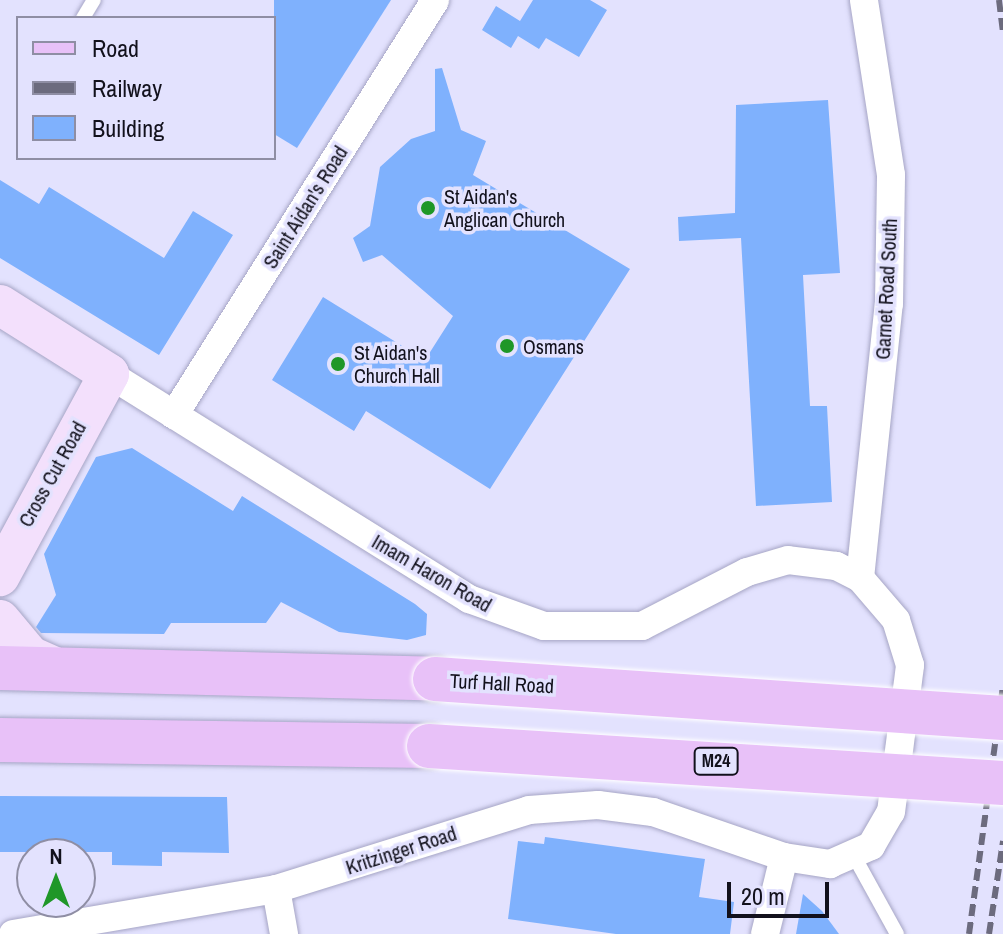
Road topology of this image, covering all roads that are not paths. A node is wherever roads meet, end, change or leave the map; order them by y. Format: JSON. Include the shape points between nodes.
{"nodes":[{"id":1,"x":435,"y":0,"type":"edge"},
{"id":2,"x":864,"y":0,"type":"edge"},
{"id":3,"x":0,"y":305,"type":"edge"},
{"id":4,"x":109,"y":374,"type":"junction"},
{"id":5,"x":174,"y":415,"type":"junction"},
{"id":6,"x":0,"y":576,"type":"edge"},
{"id":7,"x":860,"y":578,"type":"junction"},
{"id":8,"x":0,"y":620,"type":"edge"},
{"id":9,"x":0,"y":668,"type":"edge"},
{"id":10,"x":59,"y":669,"type":"junction"},
{"id":11,"x":1003,"y":718,"type":"edge"},
{"id":12,"x":0,"y":740,"type":"edge"},
{"id":13,"x":1003,"y":783,"type":"edge"},
{"id":14,"x":854,"y":856,"type":"junction"},
{"id":15,"x":784,"y":857,"type":"junction"},
{"id":16,"x":276,"y":889,"type":"junction"},
{"id":17,"x":13,"y":934,"type":"edge"},
{"id":18,"x":284,"y":934,"type":"edge"},
{"id":19,"x":765,"y":934,"type":"edge"},
{"id":20,"x":897,"y":934,"type":"edge"}],
"edges":[{"from":1,"to":5,"type":"street","name":"Saint Aidan's Road"},
{"from":2,"to":7,"type":"street","name":"Garnet Road South","via":[[891,175],[889,304]]},
{"from":3,"to":4,"type":"street","name":"Imam Haron Road"},
{"from":4,"to":5,"type":"street","name":"Imam Haron Road"},
{"from":4,"to":6,"type":"street","name":"Cross Cut Road"},
{"from":5,"to":7,"type":"street","name":"Imam Haron Road","via":[[469,599],[544,626],[642,626],[747,572],[788,560],[836,566]]},
{"from":7,"to":14,"type":"street","name":"Imam Haron Road","via":[[896,620],[911,690],[887,826]]},
{"from":8,"to":10,"type":"street","via":[[30,656]]},
{"from":9,"to":10,"type":"main road","name":"Turf Hall Road"},
{"from":10,"to":11,"type":"main road","name":"Turf Hall Road","bridge":true,"via":[[435,679]]},
{"from":12,"to":13,"type":"main road","number":"M24","bridge":true,"via":[[429,746]]},
{"from":14,"to":15,"type":"street","via":[[830,864]]},
{"from":14,"to":20,"type":"lane"},
{"from":15,"to":16,"type":"street","name":"Kritzinger Road","via":[[707,825],[598,805],[529,810]]},
{"from":15,"to":19,"type":"street"},
{"from":16,"to":17,"type":"street","name":"Kritzinger Road"},
{"from":16,"to":18,"type":"street"}]}
